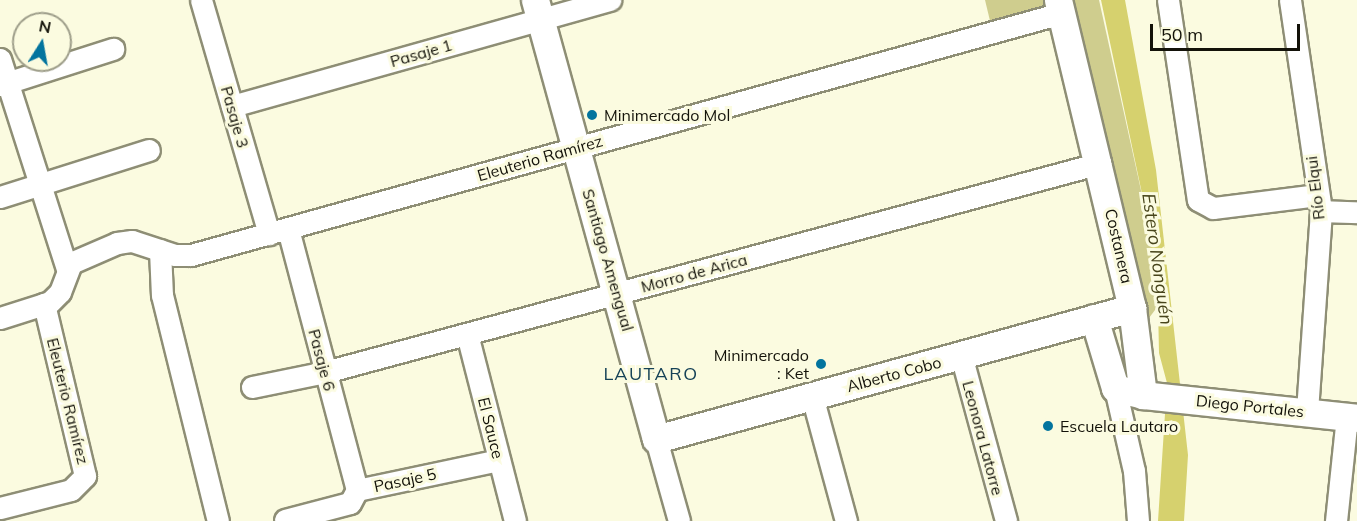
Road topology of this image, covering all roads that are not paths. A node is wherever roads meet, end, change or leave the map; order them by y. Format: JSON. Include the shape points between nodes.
{"nodes":[{"id":1,"x":201,"y":0,"type":"edge"},
{"id":2,"x":610,"y":0,"type":"edge"},
{"id":3,"x":1168,"y":0,"type":"edge"},
{"id":4,"x":1290,"y":0,"type":"edge"},
{"id":5,"x":1060,"y":7,"type":"edge"},
{"id":6,"x":538,"y":10,"type":"edge"},
{"id":7,"x":113,"y":50,"type":"dead end"},
{"id":8,"x":0,"y":59,"type":"edge"},
{"id":9,"x":4,"y":84,"type":"edge"},
{"id":10,"x":232,"y":106,"type":"junction"},
{"id":11,"x":576,"y":148,"type":"junction"},
{"id":12,"x":149,"y":150,"type":"dead end"},
{"id":13,"x":1100,"y":164,"type":"junction"},
{"id":14,"x":40,"y":185,"type":"junction"},
{"id":15,"x":0,"y":197,"type":"edge"},
{"id":16,"x":1319,"y":203,"type":"junction"},
{"id":17,"x":1357,"y":212,"type":"edge"},
{"id":18,"x":278,"y":232,"type":"junction"},
{"id":19,"x":160,"y":250,"type":"junction"},
{"id":20,"x":67,"y":269,"type":"junction"},
{"id":21,"x":618,"y":294,"type":"junction"},
{"id":22,"x":44,"y":304,"type":"junction"},
{"id":23,"x":1132,"y":308,"type":"junction"},
{"id":24,"x":0,"y":318,"type":"edge"},
{"id":25,"x":1094,"y":318,"type":"junction"},
{"id":26,"x":467,"y":334,"type":"junction"},
{"id":27,"x":960,"y":355,"type":"junction"},
{"id":28,"x":325,"y":372,"type":"junction"},
{"id":29,"x":252,"y":387,"type":"dead end"},
{"id":30,"x":1115,"y":388,"type":"junction"},
{"id":31,"x":812,"y":396,"type":"junction"},
{"id":32,"x":1154,"y":396,"type":"junction"},
{"id":33,"x":1307,"y":413,"type":"junction"},
{"id":34,"x":1352,"y":418,"type":"edge"},
{"id":35,"x":656,"y":439,"type":"junction"},
{"id":36,"x":499,"y":460,"type":"junction"},
{"id":37,"x":357,"y":490,"type":"junction"},
{"id":38,"x":0,"y":508,"type":"edge"},
{"id":39,"x":285,"y":520,"type":"edge"},
{"id":40,"x":218,"y":521,"type":"edge"},
{"id":41,"x":515,"y":521,"type":"edge"},
{"id":42,"x":678,"y":521,"type":"edge"},
{"id":43,"x":846,"y":521,"type":"edge"},
{"id":44,"x":1006,"y":521,"type":"edge"},
{"id":45,"x":1138,"y":521,"type":"edge"},
{"id":46,"x":1336,"y":521,"type":"edge"}],
"edges":[{"from":1,"to":10,"type":"street","name":"Pasaje 3"},
{"from":2,"to":6,"type":"street","name":"Pasaje 1"},
{"from":3,"to":16,"type":"street","via":[[1198,200],[1213,208]]},
{"from":4,"to":16,"type":"street","name":"Río Elqui"},
{"from":5,"to":11,"type":"street","name":"Eleuterio Ramírez"},
{"from":5,"to":13,"type":"street","name":"Costanera"},
{"from":6,"to":10,"type":"street","name":"Pasaje 1"},
{"from":6,"to":11,"type":"street","name":"Santiago Amengual"},
{"from":7,"to":9,"type":"street"},
{"from":8,"to":9,"type":"street"},
{"from":9,"to":14,"type":"street"},
{"from":10,"to":18,"type":"street","name":"Pasaje 3"},
{"from":11,"to":18,"type":"street","name":"Eleuterio Ramírez"},
{"from":11,"to":21,"type":"street","name":"Santiago Amengual"},
{"from":12,"to":14,"type":"street"},
{"from":13,"to":21,"type":"street","name":"Morro de Arica"},
{"from":13,"to":23,"type":"street","name":"Costanera"},
{"from":14,"to":15,"type":"street"},
{"from":14,"to":20,"type":"street"},
{"from":16,"to":17,"type":"street"},
{"from":16,"to":33,"type":"street","name":"Río Elqui"},
{"from":18,"to":19,"type":"street","name":"Eleuterio Ramírez","via":[[192,255]]},
{"from":18,"to":28,"type":"street","name":"Pasaje 6"},
{"from":19,"to":20,"type":"street","name":"Eleuterio Ramírez","via":[[132,241],[117,243],[78,258]]},
{"from":19,"to":40,"type":"street","via":[[162,295]]},
{"from":20,"to":22,"type":"street","via":[[60,292]]},
{"from":21,"to":26,"type":"street","name":"Morro de Arica"},
{"from":21,"to":35,"type":"street","name":"Santiago Amengual"},
{"from":22,"to":24,"type":"street"},
{"from":22,"to":38,"type":"street","name":"Eleuterio Ramírez","via":[[85,476],[71,489]]},
{"from":23,"to":25,"type":"street","name":"Alberto Cobo"},
{"from":23,"to":32,"type":"street","name":"Costanera"},
{"from":25,"to":27,"type":"street","name":"Alberto Cobo"},
{"from":25,"to":30,"type":"street"},
{"from":26,"to":28,"type":"street","name":"Morro de Arica"},
{"from":26,"to":36,"type":"street","name":"El Sauce"},
{"from":27,"to":31,"type":"street","name":"Alberto Cobo"},
{"from":27,"to":44,"type":"street","name":"Leonora Latorre"},
{"from":28,"to":29,"type":"street","name":"Morro de Arica"},
{"from":28,"to":37,"type":"street","name":"Pasaje 6"},
{"from":30,"to":32,"type":"street"},
{"from":30,"to":45,"type":"street","via":[[1134,471]]},
{"from":31,"to":35,"type":"street","name":"Alberto Cobo"},
{"from":31,"to":43,"type":"street"},
{"from":32,"to":33,"type":"street","name":"Diego Portales"},
{"from":33,"to":34,"type":"street","name":"Diego Portales"},
{"from":34,"to":46,"type":"street"},
{"from":35,"to":42,"type":"street","name":"Santiago Amengual"},
{"from":36,"to":37,"type":"street","name":"Pasaje 5"},
{"from":36,"to":41,"type":"street","name":"El Sauce"},
{"from":37,"to":39,"type":"street","name":"Pasaje 5","via":[[350,503]]}]}
